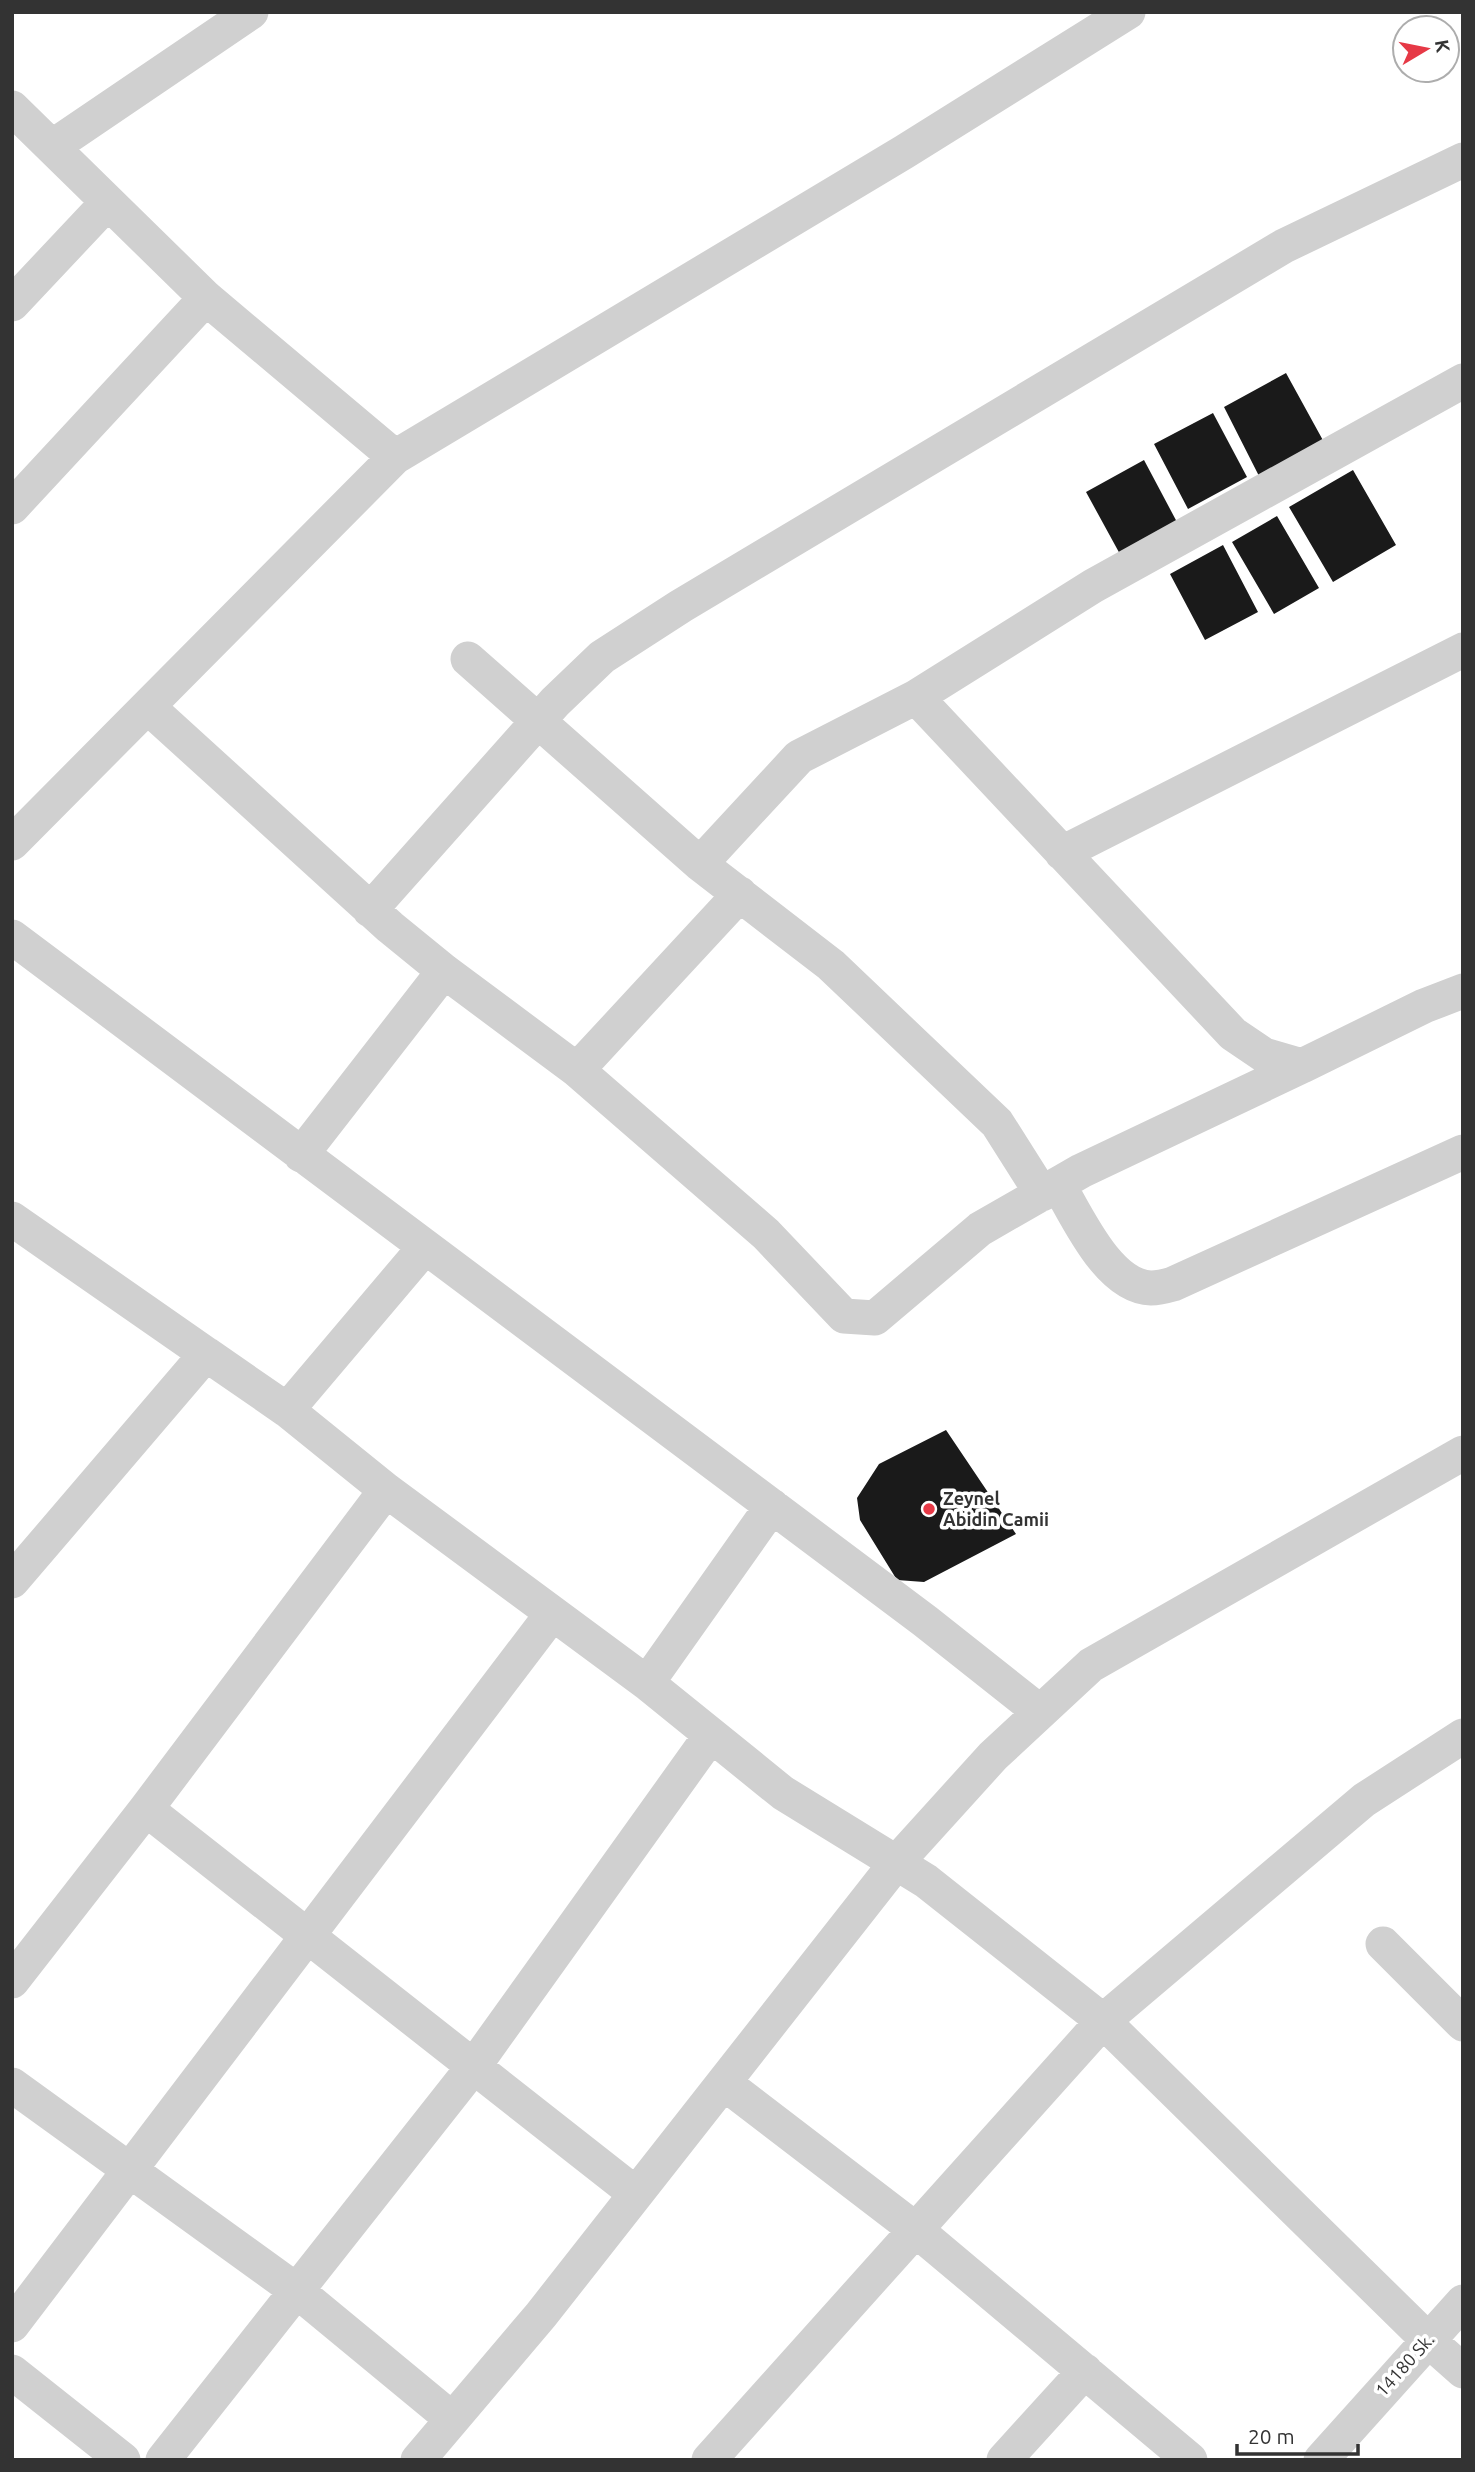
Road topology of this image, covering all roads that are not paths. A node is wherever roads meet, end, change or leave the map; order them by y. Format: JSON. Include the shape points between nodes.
{"nodes":[{"id":1,"x":251,"y":12,"type":"edge"},
{"id":2,"x":1128,"y":12,"type":"edge"},
{"id":3,"x":12,"y":108,"type":"edge"},
{"id":4,"x":52,"y":147,"type":"junction"},
{"id":5,"x":1463,"y":160,"type":"edge"},
{"id":6,"x":108,"y":202,"type":"junction"},
{"id":7,"x":206,"y":298,"type":"junction"},
{"id":8,"x":12,"y":304,"type":"edge"},
{"id":9,"x":1463,"y":382,"type":"edge"},
{"id":10,"x":395,"y":457,"type":"junction"},
{"id":11,"x":12,"y":506,"type":"edge"},
{"id":12,"x":1463,"y":650,"type":"edge"},
{"id":13,"x":468,"y":659,"type":"dead end"},
{"id":14,"x":916,"y":697,"type":"junction"},
{"id":15,"x":148,"y":707,"type":"junction"},
{"id":16,"x":538,"y":720,"type":"junction"},
{"id":17,"x":12,"y":843,"type":"edge"},
{"id":18,"x":1062,"y":853,"type":"junction"},
{"id":19,"x":700,"y":864,"type":"junction"},
{"id":20,"x":740,"y":894,"type":"junction"},
{"id":21,"x":370,"y":910,"type":"junction"},
{"id":22,"x":12,"y":937,"type":"edge"},
{"id":23,"x":444,"y":971,"type":"junction"},
{"id":24,"x":1463,"y":991,"type":"edge"},
{"id":25,"x":1302,"y":1066,"type":"junction"},
{"id":26,"x":577,"y":1070,"type":"junction"},
{"id":27,"x":1463,"y":1152,"type":"edge"},
{"id":28,"x":301,"y":1155,"type":"junction"},
{"id":29,"x":1050,"y":1189,"type":"junction"},
{"id":30,"x":12,"y":1219,"type":"edge"},
{"id":31,"x":425,"y":1247,"type":"junction"},
{"id":32,"x":206,"y":1354,"type":"junction"},
{"id":33,"x":287,"y":1410,"type":"junction"},
{"id":34,"x":1463,"y":1453,"type":"edge"},
{"id":35,"x":386,"y":1489,"type":"junction"},
{"id":36,"x":772,"y":1506,"type":"junction"},
{"id":37,"x":12,"y":1581,"type":"edge"},
{"id":38,"x":552,"y":1614,"type":"junction"},
{"id":39,"x":647,"y":1683,"type":"junction"},
{"id":40,"x":1040,"y":1712,"type":"junction"},
{"id":41,"x":712,"y":1735,"type":"junction"},
{"id":42,"x":1463,"y":1736,"type":"edge"},
{"id":43,"x":146,"y":1809,"type":"junction"},
{"id":44,"x":896,"y":1863,"type":"junction"},
{"id":45,"x":310,"y":1936,"type":"junction"},
{"id":46,"x":1383,"y":1944,"type":"dead end"},
{"id":47,"x":12,"y":1981,"type":"edge"},
{"id":48,"x":1103,"y":2021,"type":"junction"},
{"id":49,"x":1463,"y":2024,"type":"edge"},
{"id":50,"x":474,"y":2066,"type":"junction"},
{"id":51,"x":724,"y":2083,"type":"junction"},
{"id":52,"x":12,"y":2085,"type":"edge"},
{"id":53,"x":130,"y":2170,"type":"junction"},
{"id":54,"x":636,"y":2194,"type":"junction"},
{"id":55,"x":916,"y":2230,"type":"junction"},
{"id":56,"x":297,"y":2291,"type":"junction"},
{"id":57,"x":1463,"y":2302,"type":"edge"},
{"id":58,"x":12,"y":2325,"type":"edge"},
{"id":59,"x":1428,"y":2340,"type":"junction"},
{"id":60,"x":1085,"y":2371,"type":"junction"},
{"id":61,"x":1463,"y":2371,"type":"edge"},
{"id":62,"x":12,"y":2372,"type":"edge"},
{"id":63,"x":453,"y":2419,"type":"junction"},
{"id":64,"x":123,"y":2460,"type":"edge"},
{"id":65,"x":163,"y":2460,"type":"edge"},
{"id":66,"x":418,"y":2460,"type":"edge"},
{"id":67,"x":709,"y":2460,"type":"edge"},
{"id":68,"x":1004,"y":2460,"type":"edge"},
{"id":69,"x":1190,"y":2460,"type":"edge"},
{"id":70,"x":1321,"y":2460,"type":"edge"}],
"edges":[{"from":1,"to":4,"type":"street"},
{"from":2,"to":10,"type":"street"},
{"from":3,"to":4,"type":"street"},
{"from":4,"to":6,"type":"street"},
{"from":5,"to":16,"type":"street","via":[[1284,246],[681,606],[602,657]]},
{"from":6,"to":7,"type":"street"},
{"from":6,"to":8,"type":"street"},
{"from":7,"to":10,"type":"street"},
{"from":7,"to":11,"type":"street"},
{"from":9,"to":14,"type":"street","via":[[1093,586]]},
{"from":10,"to":15,"type":"street"},
{"from":12,"to":18,"type":"street"},
{"from":13,"to":16,"type":"street"},
{"from":14,"to":18,"type":"street"},
{"from":14,"to":19,"type":"street","via":[[799,757]]},
{"from":15,"to":17,"type":"street"},
{"from":15,"to":21,"type":"street"},
{"from":16,"to":19,"type":"street"},
{"from":16,"to":21,"type":"street"},
{"from":18,"to":25,"type":"street","via":[[1233,1034],[1264,1055]]},
{"from":19,"to":20,"type":"street"},
{"from":20,"to":26,"type":"street"},
{"from":20,"to":29,"type":"street","via":[[831,965],[997,1123]]},
{"from":21,"to":23,"type":"street"},
{"from":22,"to":28,"type":"street"},
{"from":23,"to":26,"type":"street"},
{"from":23,"to":28,"type":"street"},
{"from":24,"to":25,"type":"street"},
{"from":25,"to":29,"type":"street"},
{"from":26,"to":29,"type":"street","via":[[766,1234],[844,1316],[875,1318],[980,1229]]},
{"from":27,"to":29,"type":"street","via":[[1172,1284],[1149,1288],[1125,1280],[1100,1255]]},
{"from":28,"to":31,"type":"street"},
{"from":30,"to":32,"type":"street"},
{"from":31,"to":33,"type":"street"},
{"from":31,"to":36,"type":"street"},
{"from":32,"to":33,"type":"street"},
{"from":32,"to":37,"type":"street"},
{"from":33,"to":35,"type":"street"},
{"from":34,"to":40,"type":"street","via":[[1091,1665]]},
{"from":35,"to":38,"type":"street"},
{"from":35,"to":43,"type":"street"},
{"from":36,"to":39,"type":"street"},
{"from":36,"to":40,"type":"street"},
{"from":38,"to":39,"type":"street"},
{"from":38,"to":45,"type":"street"},
{"from":39,"to":41,"type":"street"},
{"from":40,"to":44,"type":"street","via":[[993,1756]]},
{"from":41,"to":44,"type":"street","via":[[783,1793]]},
{"from":41,"to":50,"type":"street"},
{"from":42,"to":48,"type":"street","via":[[1364,1800]]},
{"from":43,"to":45,"type":"street"},
{"from":43,"to":47,"type":"street"},
{"from":44,"to":48,"type":"street","via":[[926,1881]]},
{"from":44,"to":51,"type":"street"},
{"from":45,"to":50,"type":"street"},
{"from":45,"to":53,"type":"street"},
{"from":46,"to":49,"type":"street"},
{"from":48,"to":55,"type":"street"},
{"from":48,"to":59,"type":"street"},
{"from":50,"to":54,"type":"street"},
{"from":50,"to":56,"type":"street"},
{"from":51,"to":54,"type":"street"},
{"from":51,"to":55,"type":"street"},
{"from":52,"to":53,"type":"street"},
{"from":53,"to":56,"type":"street"},
{"from":53,"to":58,"type":"street"},
{"from":54,"to":63,"type":"street"},
{"from":55,"to":60,"type":"street"},
{"from":55,"to":67,"type":"street"},
{"from":56,"to":63,"type":"street"},
{"from":56,"to":65,"type":"street"},
{"from":57,"to":59,"type":"street","name":"14180 Sk."},
{"from":59,"to":61,"type":"street"},
{"from":59,"to":70,"type":"street","name":"14180 Sk."},
{"from":60,"to":68,"type":"street"},
{"from":60,"to":69,"type":"street"},
{"from":62,"to":64,"type":"street"},
{"from":63,"to":66,"type":"street"}]}
